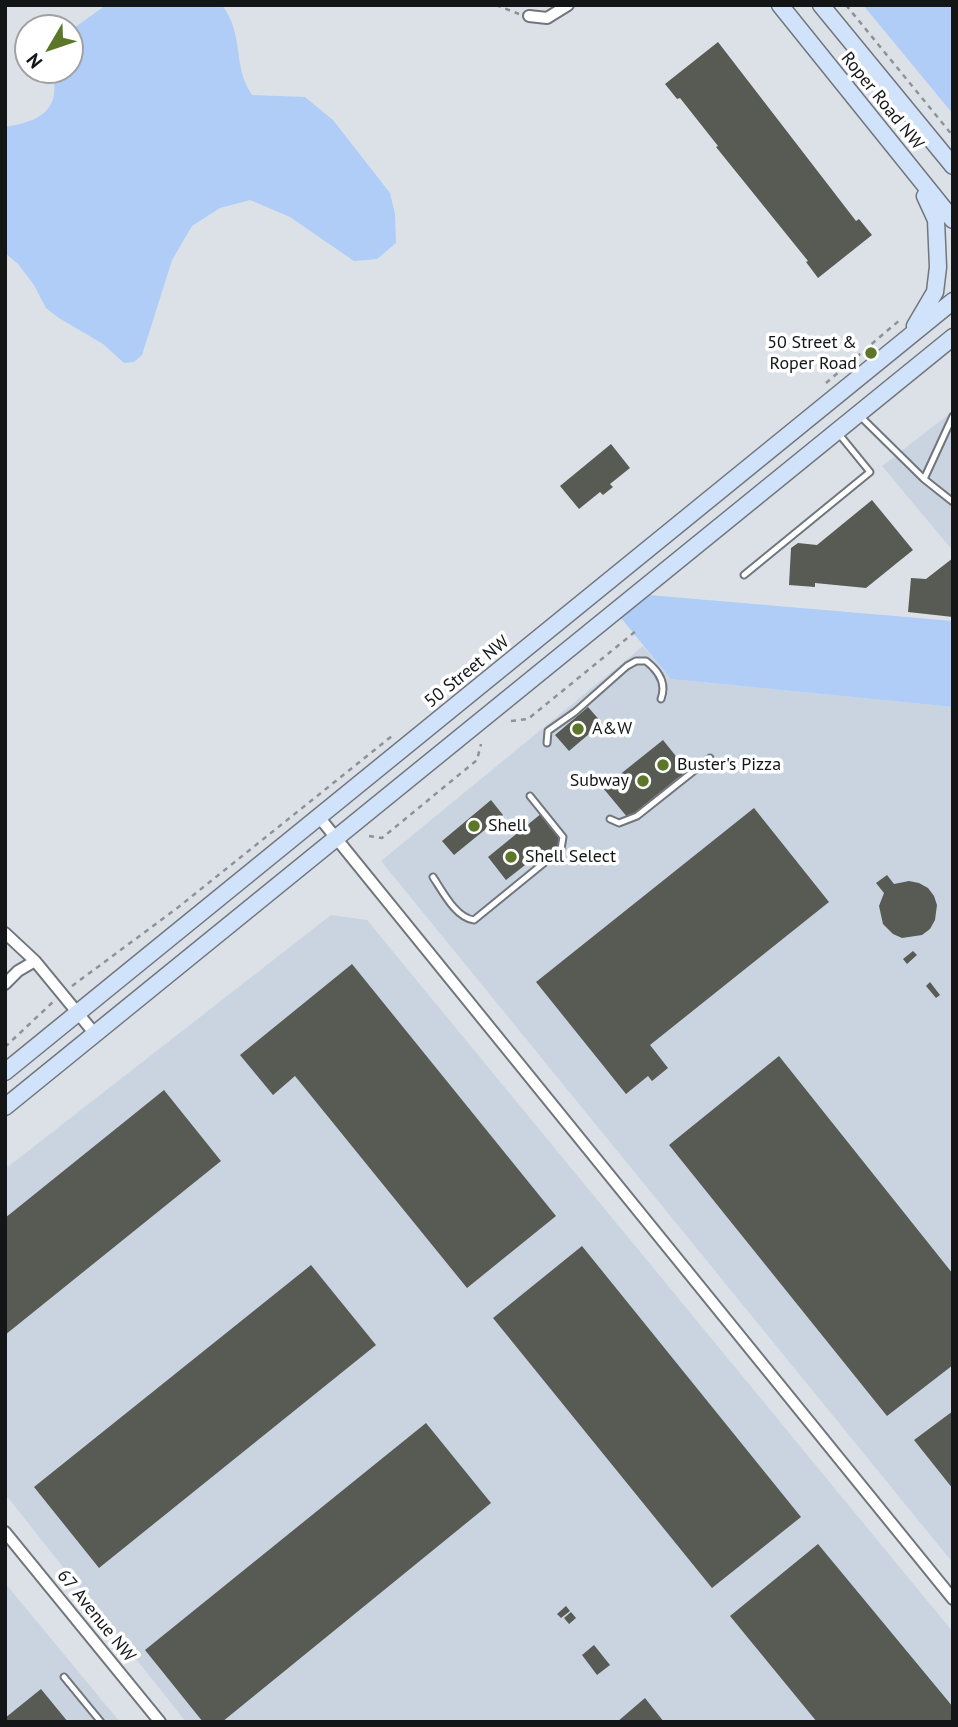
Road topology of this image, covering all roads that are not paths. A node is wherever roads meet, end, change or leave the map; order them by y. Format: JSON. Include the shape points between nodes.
{"nodes":[{"id":1,"x":568,"y":5,"type":"edge"},
{"id":2,"x":780,"y":5,"type":"edge"},
{"id":3,"x":821,"y":5,"type":"edge"},
{"id":4,"x":530,"y":16,"type":"road end"},
{"id":5,"x":936,"y":145,"type":"junction"},
{"id":6,"x":953,"y":157,"type":"edge"},
{"id":7,"x":953,"y":166,"type":"edge"},
{"id":8,"x":914,"y":171,"type":"junction"},
{"id":9,"x":953,"y":220,"type":"edge"},
{"id":10,"x":953,"y":301,"type":"edge"},
{"id":11,"x":953,"y":337,"type":"edge"},
{"id":12,"x":900,"y":345,"type":"junction"},
{"id":13,"x":953,"y":352,"type":"edge"},
{"id":14,"x":914,"y":369,"type":"junction"},
{"id":15,"x":858,"y":414,"type":"junction"},
{"id":16,"x":953,"y":416,"type":"edge"},
{"id":17,"x":837,"y":431,"type":"junction"},
{"id":18,"x":924,"y":479,"type":"junction"},
{"id":19,"x":953,"y":502,"type":"edge"},
{"id":20,"x":744,"y":575,"type":"dead end"},
{"id":21,"x":662,"y":699,"type":"dead end"},
{"id":22,"x":547,"y":743,"type":"dead end"},
{"id":23,"x":710,"y":758,"type":"dead end"},
{"id":24,"x":530,"y":796,"type":"dead end"},
{"id":25,"x":319,"y":817,"type":"junction"},
{"id":26,"x":610,"y":819,"type":"dead end"},
{"id":27,"x":337,"y":839,"type":"junction"},
{"id":28,"x":433,"y":877,"type":"dead end"},
{"id":29,"x":5,"y":933,"type":"edge"},
{"id":30,"x":35,"y":961,"type":"junction"},
{"id":31,"x":5,"y":984,"type":"edge"},
{"id":32,"x":79,"y":1012,"type":"junction"},
{"id":33,"x":95,"y":1034,"type":"junction"},
{"id":34,"x":5,"y":1072,"type":"edge"},
{"id":35,"x":5,"y":1107,"type":"edge"},
{"id":36,"x":5,"y":1532,"type":"edge"},
{"id":37,"x":953,"y":1600,"type":"edge"},
{"id":38,"x":64,"y":1677,"type":"dead end"},
{"id":39,"x":101,"y":1722,"type":"edge"},
{"id":40,"x":160,"y":1722,"type":"edge"}],
"edges":[{"from":1,"to":4,"type":"street","via":[[547,18]]},
{"from":2,"to":8,"type":"main road","name":"Roper Road NW"},
{"from":3,"to":5,"type":"main road","name":"Roper Road NW"},
{"from":5,"to":6,"type":"main road"},
{"from":5,"to":7,"type":"main road","name":"Roper Road NW"},
{"from":8,"to":9,"type":"main road","name":"Roper Road NW"},
{"from":8,"to":12,"type":"main road","via":[[936,220],[938,267],[935,292],[926,311]]},
{"from":10,"to":12,"type":"main road","name":"50 Street NW"},
{"from":11,"to":14,"type":"main road"},
{"from":12,"to":25,"type":"main road","name":"50 Street NW"},
{"from":13,"to":14,"type":"main road"},
{"from":14,"to":15,"type":"main road"},
{"from":15,"to":17,"type":"main road"},
{"from":15,"to":18,"type":"lane"},
{"from":16,"to":18,"type":"lane"},
{"from":17,"to":20,"type":"lane","via":[[870,472]]},
{"from":17,"to":27,"type":"main road"},
{"from":18,"to":19,"type":"lane"},
{"from":21,"to":22,"type":"lane","via":[[660,675],[646,661],[636,661],[553,727]]},
{"from":23,"to":26,"type":"lane","via":[[637,817],[619,823]]},
{"from":24,"to":28,"type":"lane","via":[[563,836],[561,849],[474,920],[456,910]]},
{"from":25,"to":27,"type":"street"},
{"from":25,"to":32,"type":"main road","name":"50 Street NW"},
{"from":27,"to":33,"type":"main road"},
{"from":27,"to":37,"type":"street"},
{"from":29,"to":30,"type":"street"},
{"from":30,"to":31,"type":"street"},
{"from":30,"to":32,"type":"street"},
{"from":32,"to":33,"type":"street"},
{"from":32,"to":34,"type":"main road","name":"50 Street NW"},
{"from":33,"to":35,"type":"main road"},
{"from":36,"to":40,"type":"street","name":"67 Avenue NW"},
{"from":38,"to":39,"type":"lane"}]}
